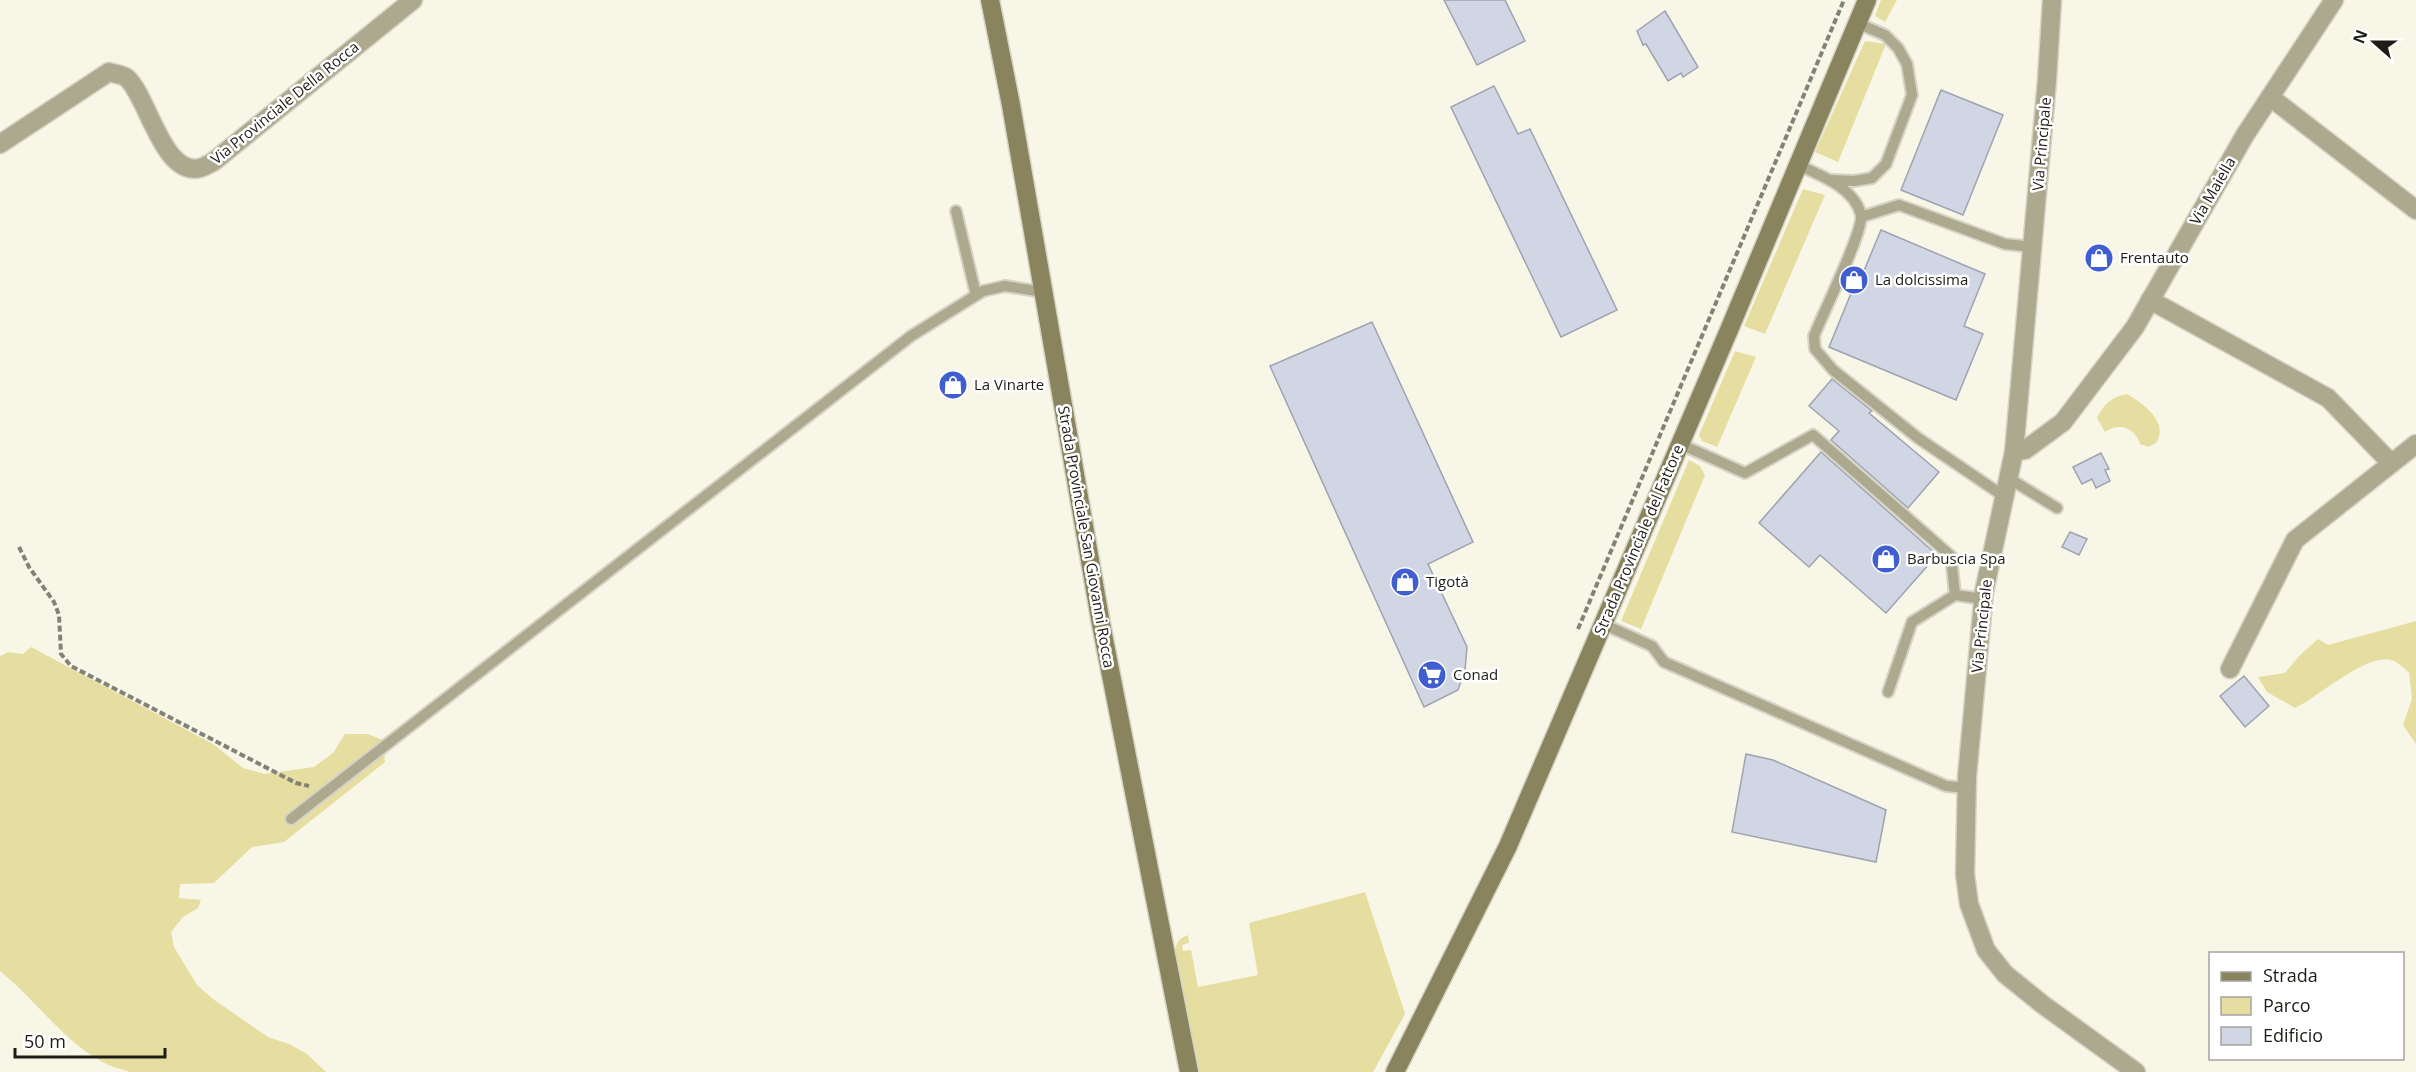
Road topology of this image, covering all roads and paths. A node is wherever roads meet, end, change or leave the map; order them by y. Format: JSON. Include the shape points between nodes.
{"nodes":[{"id":1,"x":413,"y":0,"type":"edge"},
{"id":2,"x":990,"y":0,"type":"edge"},
{"id":3,"x":1844,"y":0,"type":"edge"},
{"id":4,"x":1867,"y":0,"type":"edge"},
{"id":5,"x":2052,"y":0,"type":"edge"},
{"id":6,"x":2334,"y":0,"type":"edge"},
{"id":7,"x":1857,"y":23,"type":"junction"},
{"id":8,"x":2270,"y":97,"type":"junction"},
{"id":9,"x":0,"y":144,"type":"edge"},
{"id":10,"x":1798,"y":165,"type":"junction"},
{"id":11,"x":1831,"y":180,"type":"junction"},
{"id":12,"x":2416,"y":210,"type":"edge"},
{"id":13,"x":956,"y":211,"type":"dead end"},
{"id":14,"x":1861,"y":217,"type":"junction"},
{"id":15,"x":2033,"y":247,"type":"junction"},
{"id":16,"x":1043,"y":292,"type":"junction"},
{"id":17,"x":976,"y":295,"type":"junction"},
{"id":18,"x":2150,"y":300,"type":"junction"},
{"id":19,"x":1680,"y":444,"type":"junction"},
{"id":20,"x":2416,"y":444,"type":"edge"},
{"id":21,"x":2014,"y":452,"type":"junction"},
{"id":22,"x":2391,"y":463,"type":"junction"},
{"id":23,"x":2007,"y":488,"type":"junction"},
{"id":24,"x":2057,"y":508,"type":"dead end"},
{"id":25,"x":19,"y":547,"type":"dead end"},
{"id":26,"x":1955,"y":595,"type":"junction"},
{"id":27,"x":1983,"y":599,"type":"junction"},
{"id":28,"x":1603,"y":624,"type":"junction"},
{"id":29,"x":1575,"y":637,"type":"dead end"},
{"id":30,"x":2230,"y":669,"type":"dead end"},
{"id":31,"x":1888,"y":692,"type":"dead end"},
{"id":32,"x":1967,"y":788,"type":"junction"},
{"id":33,"x":328,"y":789,"type":"junction"},
{"id":34,"x":291,"y":819,"type":"dead end"},
{"id":35,"x":1189,"y":1072,"type":"edge"},
{"id":36,"x":1395,"y":1072,"type":"edge"},
{"id":37,"x":2136,"y":1072,"type":"edge"}],
"edges":[{"from":1,"to":9,"type":"street","name":"Via Provinciale Della Rocca","via":[[213,162],[199,168],[189,168],[174,159],[126,76],[109,72]]},
{"from":2,"to":16,"type":"main road","name":"Strada Provinciale San Giovanni Rocca"},
{"from":3,"to":29,"type":"path"},
{"from":4,"to":7,"type":"main road","name":"Strada Provinciale del Fattore"},
{"from":5,"to":15,"type":"street","name":"Via Principale"},
{"from":6,"to":8,"type":"street","name":"Via Maiella"},
{"from":7,"to":10,"type":"main road","name":"Strada Provinciale del Fattore"},
{"from":7,"to":11,"type":"lane","via":[[1885,34],[1898,48],[1907,63],[1912,95],[1886,164],[1872,178]]},
{"from":8,"to":12,"type":"street"},
{"from":8,"to":18,"type":"street","name":"Via Maiella"},
{"from":10,"to":11,"type":"lane"},
{"from":10,"to":19,"type":"main road","name":"Strada Provinciale del Fattore"},
{"from":11,"to":14,"type":"lane","via":[[1855,202]]},
{"from":13,"to":17,"type":"lane"},
{"from":14,"to":15,"type":"lane","via":[[1899,205],[2005,244]]},
{"from":14,"to":23,"type":"lane","via":[[1857,236],[1814,336],[1815,349],[1833,370],[1918,438]]},
{"from":15,"to":21,"type":"street","name":"Via Principale"},
{"from":16,"to":17,"type":"lane","via":[[1005,286]]},
{"from":16,"to":35,"type":"main road","name":"Strada Provinciale San Giovanni Rocca","via":[[1101,624]]},
{"from":17,"to":33,"type":"lane","via":[[849,382]]},
{"from":18,"to":21,"type":"street","name":"Via Maiella","via":[[2135,327],[2063,422],[2025,450]]},
{"from":18,"to":22,"type":"street","via":[[2328,399]]},
{"from":19,"to":26,"type":"lane","via":[[1745,473],[1813,435],[1952,556]]},
{"from":19,"to":28,"type":"main road","name":"Strada Provinciale del Fattore"},
{"from":20,"to":22,"type":"street"},
{"from":21,"to":23,"type":"street","name":"Via Principale"},
{"from":22,"to":30,"type":"street","via":[[2295,540]]},
{"from":23,"to":24,"type":"lane"},
{"from":23,"to":27,"type":"street","name":"Via Principale"},
{"from":25,"to":33,"type":"path","via":[[54,602],[59,615],[61,654],[71,666],[296,783]]},
{"from":26,"to":27,"type":"lane"},
{"from":26,"to":31,"type":"lane","via":[[1912,622]]},
{"from":27,"to":32,"type":"street","name":"Via Principale"},
{"from":28,"to":32,"type":"lane","via":[[1652,646],[1665,662],[1946,786]]},
{"from":28,"to":36,"type":"main road","name":"Strada Provinciale del Fattore","via":[[1508,846]]},
{"from":32,"to":37,"type":"street","name":"Via Principale","via":[[1965,874],[1970,904],[1986,950],[2005,974],[2033,997]]},
{"from":33,"to":34,"type":"lane"}]}
